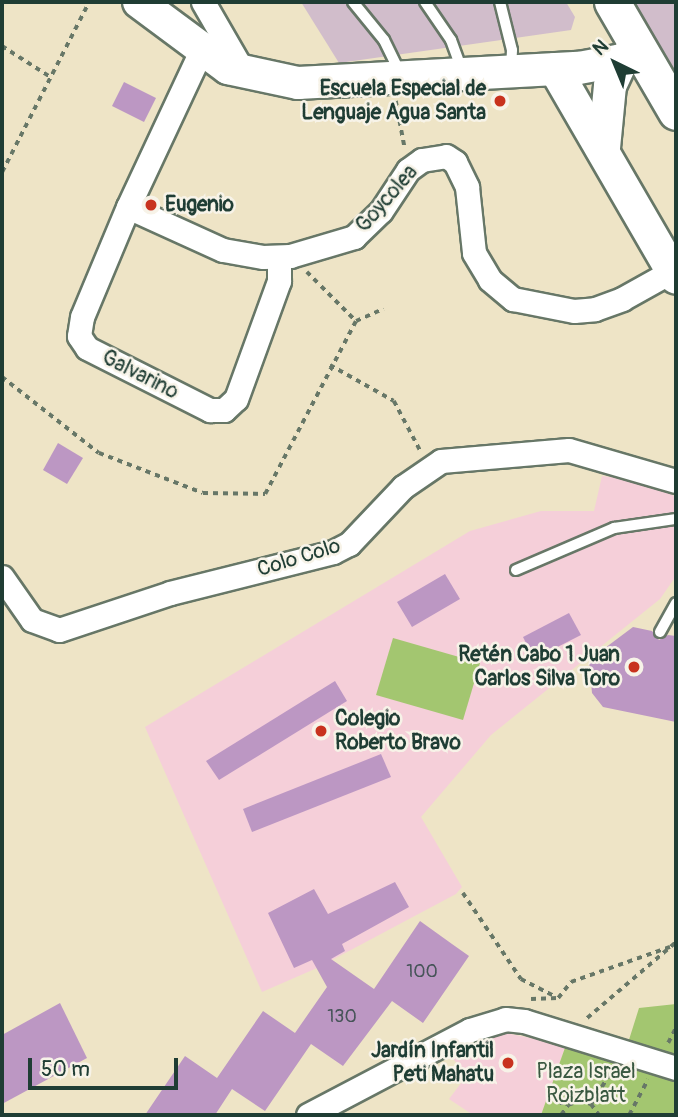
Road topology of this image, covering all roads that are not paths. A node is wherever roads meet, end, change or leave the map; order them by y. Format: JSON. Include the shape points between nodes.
{"nodes":[{"id":1,"x":139,"y":2,"type":"edge"},
{"id":2,"x":203,"y":2,"type":"edge"},
{"id":3,"x":353,"y":2,"type":"edge"},
{"id":4,"x":425,"y":2,"type":"edge"},
{"id":5,"x":500,"y":2,"type":"edge"},
{"id":6,"x":612,"y":2,"type":"edge"},
{"id":7,"x":201,"y":51,"type":"junction"},
{"id":8,"x":630,"y":55,"type":"junction"},
{"id":9,"x":555,"y":69,"type":"junction"},
{"id":10,"x":244,"y":73,"type":"junction"},
{"id":11,"x":511,"y":73,"type":"junction"},
{"id":12,"x":464,"y":76,"type":"junction"},
{"id":13,"x":398,"y":81,"type":"junction"},
{"id":14,"x":676,"y":112,"type":"edge"},
{"id":15,"x":604,"y":148,"type":"junction"},
{"id":16,"x":128,"y":207,"type":"junction"},
{"id":17,"x":285,"y":257,"type":"junction"},
{"id":18,"x":674,"y":274,"type":"edge"},
{"id":19,"x":676,"y":481,"type":"edge"},
{"id":20,"x":676,"y":519,"type":"edge"},
{"id":21,"x":516,"y":570,"type":"dead end"},
{"id":22,"x":2,"y":577,"type":"edge"},
{"id":23,"x":676,"y":603,"type":"edge"},
{"id":24,"x":660,"y":632,"type":"dead end"},
{"id":25,"x":676,"y":1068,"type":"edge"},
{"id":26,"x":308,"y":1115,"type":"edge"}],
"edges":[{"from":1,"to":7,"type":"main road"},
{"from":2,"to":10,"type":"street"},
{"from":3,"to":13,"type":"lane","via":[[384,40]]},
{"from":4,"to":12,"type":"lane","via":[[452,40]]},
{"from":5,"to":11,"type":"lane","via":[[512,50]]},
{"from":6,"to":8,"type":"main road"},
{"from":7,"to":10,"type":"main road"},
{"from":7,"to":16,"type":"street","name":"Galvarino"},
{"from":8,"to":9,"type":"main road"},
{"from":8,"to":14,"type":"main road"},
{"from":8,"to":15,"type":"main road","via":[[610,86]]},
{"from":9,"to":11,"type":"main road"},
{"from":9,"to":15,"type":"main road"},
{"from":10,"to":13,"type":"main road","via":[[298,83]]},
{"from":11,"to":12,"type":"main road"},
{"from":12,"to":13,"type":"main road"},
{"from":15,"to":18,"type":"main road"},
{"from":16,"to":17,"type":"street","name":"Goycolea","via":[[223,250]]},
{"from":16,"to":17,"type":"street","name":"Galvarino","via":[[82,317],[79,337],[87,348],[210,410],[224,410],[236,398]]},
{"from":17,"to":18,"type":"street","name":"Goycolea","via":[[354,237],[381,211],[408,170],[435,156],[455,162],[467,187],[474,253],[490,280],[513,299],[573,311],[595,309]]},
{"from":19,"to":22,"type":"street","name":"Colo Colo","via":[[569,450],[459,457],[429,466],[349,544],[333,552],[170,593],[79,626],[43,628]]},
{"from":20,"to":21,"type":"lane","via":[[614,528]]},
{"from":23,"to":24,"type":"lane"},
{"from":25,"to":26,"type":"street","via":[[513,1020],[470,1030]]}]}
